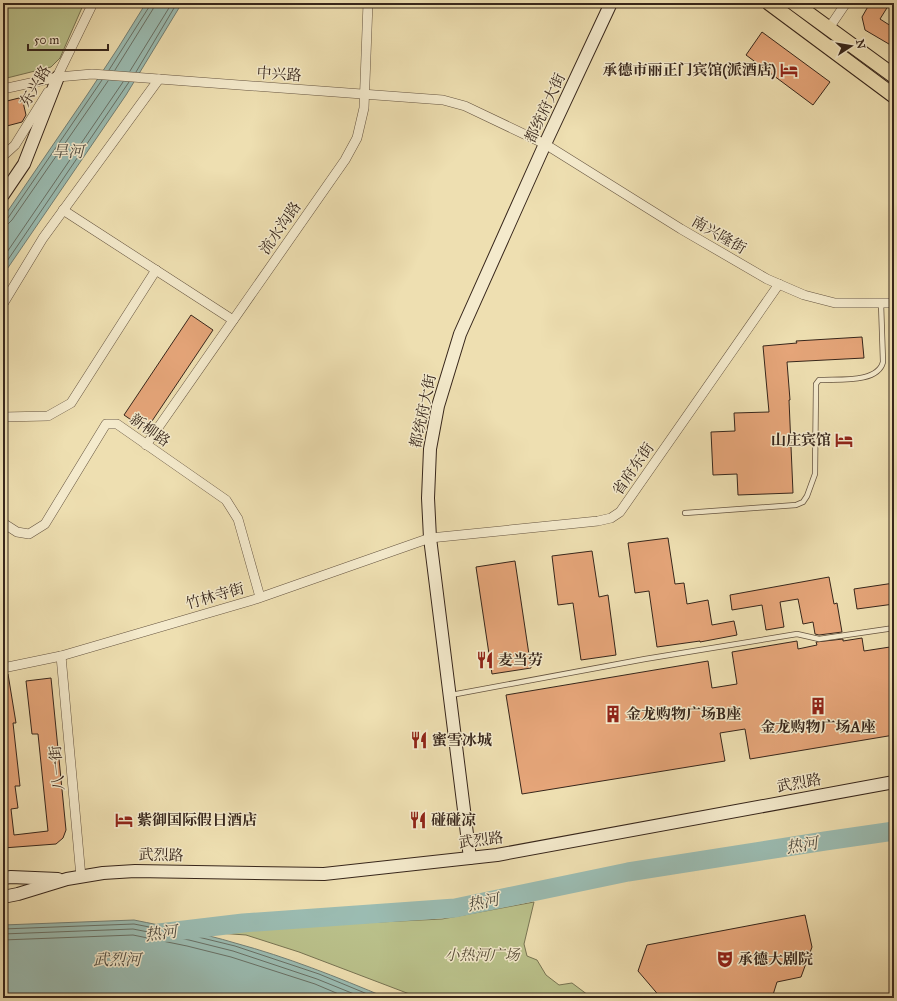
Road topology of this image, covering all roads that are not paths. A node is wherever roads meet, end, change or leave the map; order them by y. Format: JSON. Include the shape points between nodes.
{"nodes":[{"id":1,"x":93,"y":3,"type":"edge"},
{"id":2,"x":368,"y":3,"type":"edge"},
{"id":3,"x":611,"y":3,"type":"edge"},
{"id":4,"x":768,"y":3,"type":"edge"},
{"id":5,"x":794,"y":3,"type":"edge"},
{"id":6,"x":846,"y":3,"type":"edge"},
{"id":7,"x":829,"y":28,"type":"junction"},
{"id":8,"x":894,"y":76,"type":"edge"},
{"id":9,"x":58,"y":77,"type":"junction"},
{"id":10,"x":160,"y":79,"type":"junction"},
{"id":11,"x":3,"y":89,"type":"edge"},
{"id":12,"x":364,"y":95,"type":"junction"},
{"id":13,"x":894,"y":96,"type":"edge"},
{"id":14,"x":545,"y":144,"type":"junction"},
{"id":15,"x":3,"y":156,"type":"edge"},
{"id":16,"x":3,"y":195,"type":"edge"},
{"id":17,"x":63,"y":210,"type":"junction"},
{"id":18,"x":156,"y":270,"type":"junction"},
{"id":19,"x":779,"y":284,"type":"junction"},
{"id":20,"x":881,"y":303,"type":"junction"},
{"id":21,"x":894,"y":303,"type":"edge"},
{"id":22,"x":3,"y":304,"type":"edge"},
{"id":23,"x":233,"y":320,"type":"junction"},
{"id":24,"x":3,"y":417,"type":"edge"},
{"id":25,"x":146,"y":445,"type":"junction"},
{"id":26,"x":685,"y":513,"type":"dead end"},
{"id":27,"x":3,"y":523,"type":"edge"},
{"id":28,"x":430,"y":538,"type":"junction"},
{"id":29,"x":260,"y":597,"type":"junction"},
{"id":30,"x":894,"y":628,"type":"edge"},
{"id":31,"x":61,"y":656,"type":"junction"},
{"id":32,"x":3,"y":668,"type":"edge"},
{"id":33,"x":450,"y":695,"type":"junction"},
{"id":34,"x":894,"y":782,"type":"edge"},
{"id":35,"x":470,"y":858,"type":"junction"},
{"id":36,"x":82,"y":877,"type":"junction"},
{"id":37,"x":3,"y":878,"type":"edge"},
{"id":38,"x":68,"y":879,"type":"junction"},
{"id":39,"x":3,"y":897,"type":"edge"}],
"edges":[{"from":1,"to":9,"type":"street","name":"东兴路"},
{"from":2,"to":12,"type":"street","name":"流水沟路"},
{"from":3,"to":14,"type":"main road","name":"都统府大街"},
{"from":4,"to":13,"type":"main road"},
{"from":5,"to":7,"type":"main road"},
{"from":6,"to":7,"type":"street"},
{"from":7,"to":8,"type":"main road"},
{"from":9,"to":10,"type":"street","name":"中兴路","via":[[92,74]]},
{"from":9,"to":11,"type":"street","name":"中兴路"},
{"from":9,"to":15,"type":"street","name":"东兴路","via":[[15,145]]},
{"from":9,"to":16,"type":"main road","via":[[24,164]]},
{"from":10,"to":12,"type":"street","name":"中兴路"},
{"from":10,"to":17,"type":"street"},
{"from":12,"to":14,"type":"street","name":"中兴路","via":[[443,100],[464,106]]},
{"from":12,"to":23,"type":"street","name":"流水沟路","via":[[364,108],[357,138],[345,160]]},
{"from":14,"to":19,"type":"street","name":"南兴隆街","via":[[681,229]]},
{"from":14,"to":28,"type":"main road","name":"都统府大街","via":[[460,334],[438,406],[430,449]]},
{"from":17,"to":18,"type":"street"},
{"from":17,"to":22,"type":"street"},
{"from":18,"to":23,"type":"street"},
{"from":18,"to":24,"type":"street","via":[[71,403],[48,416]]},
{"from":19,"to":20,"type":"street","name":"南兴隆街","via":[[804,295],[835,303]]},
{"from":19,"to":28,"type":"street","name":"省府东街","via":[[620,512],[598,522]]},
{"from":20,"to":21,"type":"street","name":"南兴隆街"},
{"from":20,"to":26,"type":"lane","via":[[882,367],[871,376],[819,380],[816,384],[815,474],[803,502],[796,505]]},
{"from":23,"to":25,"type":"street","name":"流水沟路"},
{"from":25,"to":27,"type":"street","name":"新柳路","via":[[117,424],[106,424],[45,524],[29,534],[17,532]]},
{"from":25,"to":29,"type":"street","name":"新柳路","via":[[226,500],[238,520]]},
{"from":28,"to":29,"type":"street","name":"竹林寺街"},
{"from":28,"to":33,"type":"main road","name":"都统府大街"},
{"from":29,"to":31,"type":"street","name":"竹林寺街"},
{"from":30,"to":33,"type":"lane","via":[[819,639],[797,634]]},
{"from":31,"to":32,"type":"street","name":"竹林寺街"},
{"from":31,"to":36,"type":"street","name":"八一街"},
{"from":33,"to":35,"type":"main road","name":"都统府大街"},
{"from":34,"to":35,"type":"main road","name":"武烈路"},
{"from":35,"to":36,"type":"main road","name":"武烈路","via":[[324,874],[135,871]]},
{"from":36,"to":38,"type":"main road","name":"武烈路"},
{"from":37,"to":38,"type":"main road","name":"武烈路"},
{"from":38,"to":39,"type":"main road","name":"武烈路"}]}
